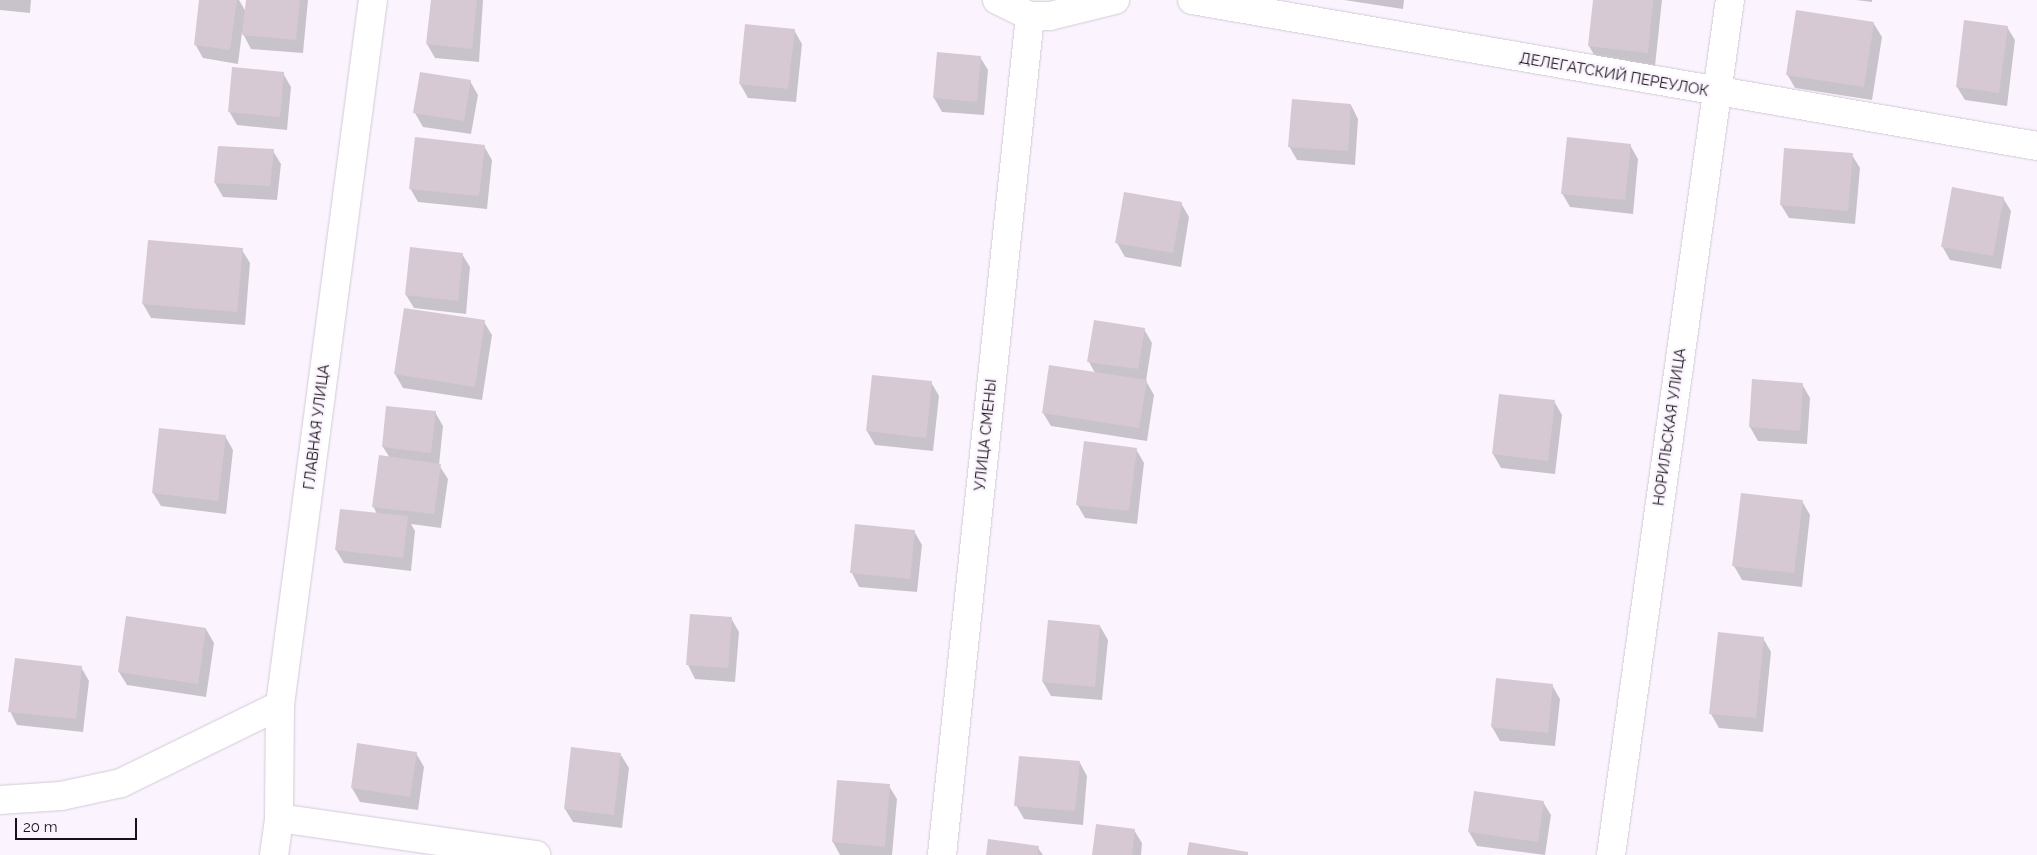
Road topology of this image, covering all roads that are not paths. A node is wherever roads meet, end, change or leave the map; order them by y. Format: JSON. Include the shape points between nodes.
{"nodes":[{"id":1,"x":373,"y":0,"type":"edge"},
{"id":2,"x":998,"y":0,"type":"edge"},
{"id":3,"x":1115,"y":0,"type":"edge"},
{"id":4,"x":1192,"y":0,"type":"edge"},
{"id":5,"x":1730,"y":0,"type":"edge"},
{"id":6,"x":1030,"y":16,"type":"junction"},
{"id":7,"x":1717,"y":93,"type":"junction"},
{"id":8,"x":2037,"y":146,"type":"edge"},
{"id":9,"x":280,"y":705,"type":"junction"},
{"id":10,"x":0,"y":800,"type":"edge"},
{"id":11,"x":279,"y":818,"type":"junction"},
{"id":12,"x":274,"y":855,"type":"edge"},
{"id":13,"x":536,"y":855,"type":"edge"},
{"id":14,"x":942,"y":855,"type":"edge"},
{"id":15,"x":1611,"y":855,"type":"edge"}],
"edges":[{"from":1,"to":9,"type":"street","name":"ГЛАВНАЯ УЛИЦА"},
{"from":2,"to":6,"type":"street"},
{"from":3,"to":6,"type":"street","via":[[1073,13]]},
{"from":4,"to":7,"type":"street","name":"ДЕЛЕГАТСКИЙ ПЕРЕУЛОК"},
{"from":5,"to":7,"type":"street","name":"НОРИЛЬСКАЯ УЛИЦА"},
{"from":6,"to":14,"type":"street","name":"УЛИЦА СМЕНЫ"},
{"from":7,"to":8,"type":"street","name":"ДЕЛЕГАТСКИЙ ПЕРЕУЛОК"},
{"from":7,"to":15,"type":"street","name":"НОРИЛЬСКАЯ УЛИЦА"},
{"from":9,"to":10,"type":"street","via":[[121,783],[61,796]]},
{"from":9,"to":11,"type":"street","name":"ГЛАВНАЯ УЛИЦА"},
{"from":11,"to":12,"type":"street","name":"ГЛАВНАЯ УЛИЦА"},
{"from":11,"to":13,"type":"street"}]}
